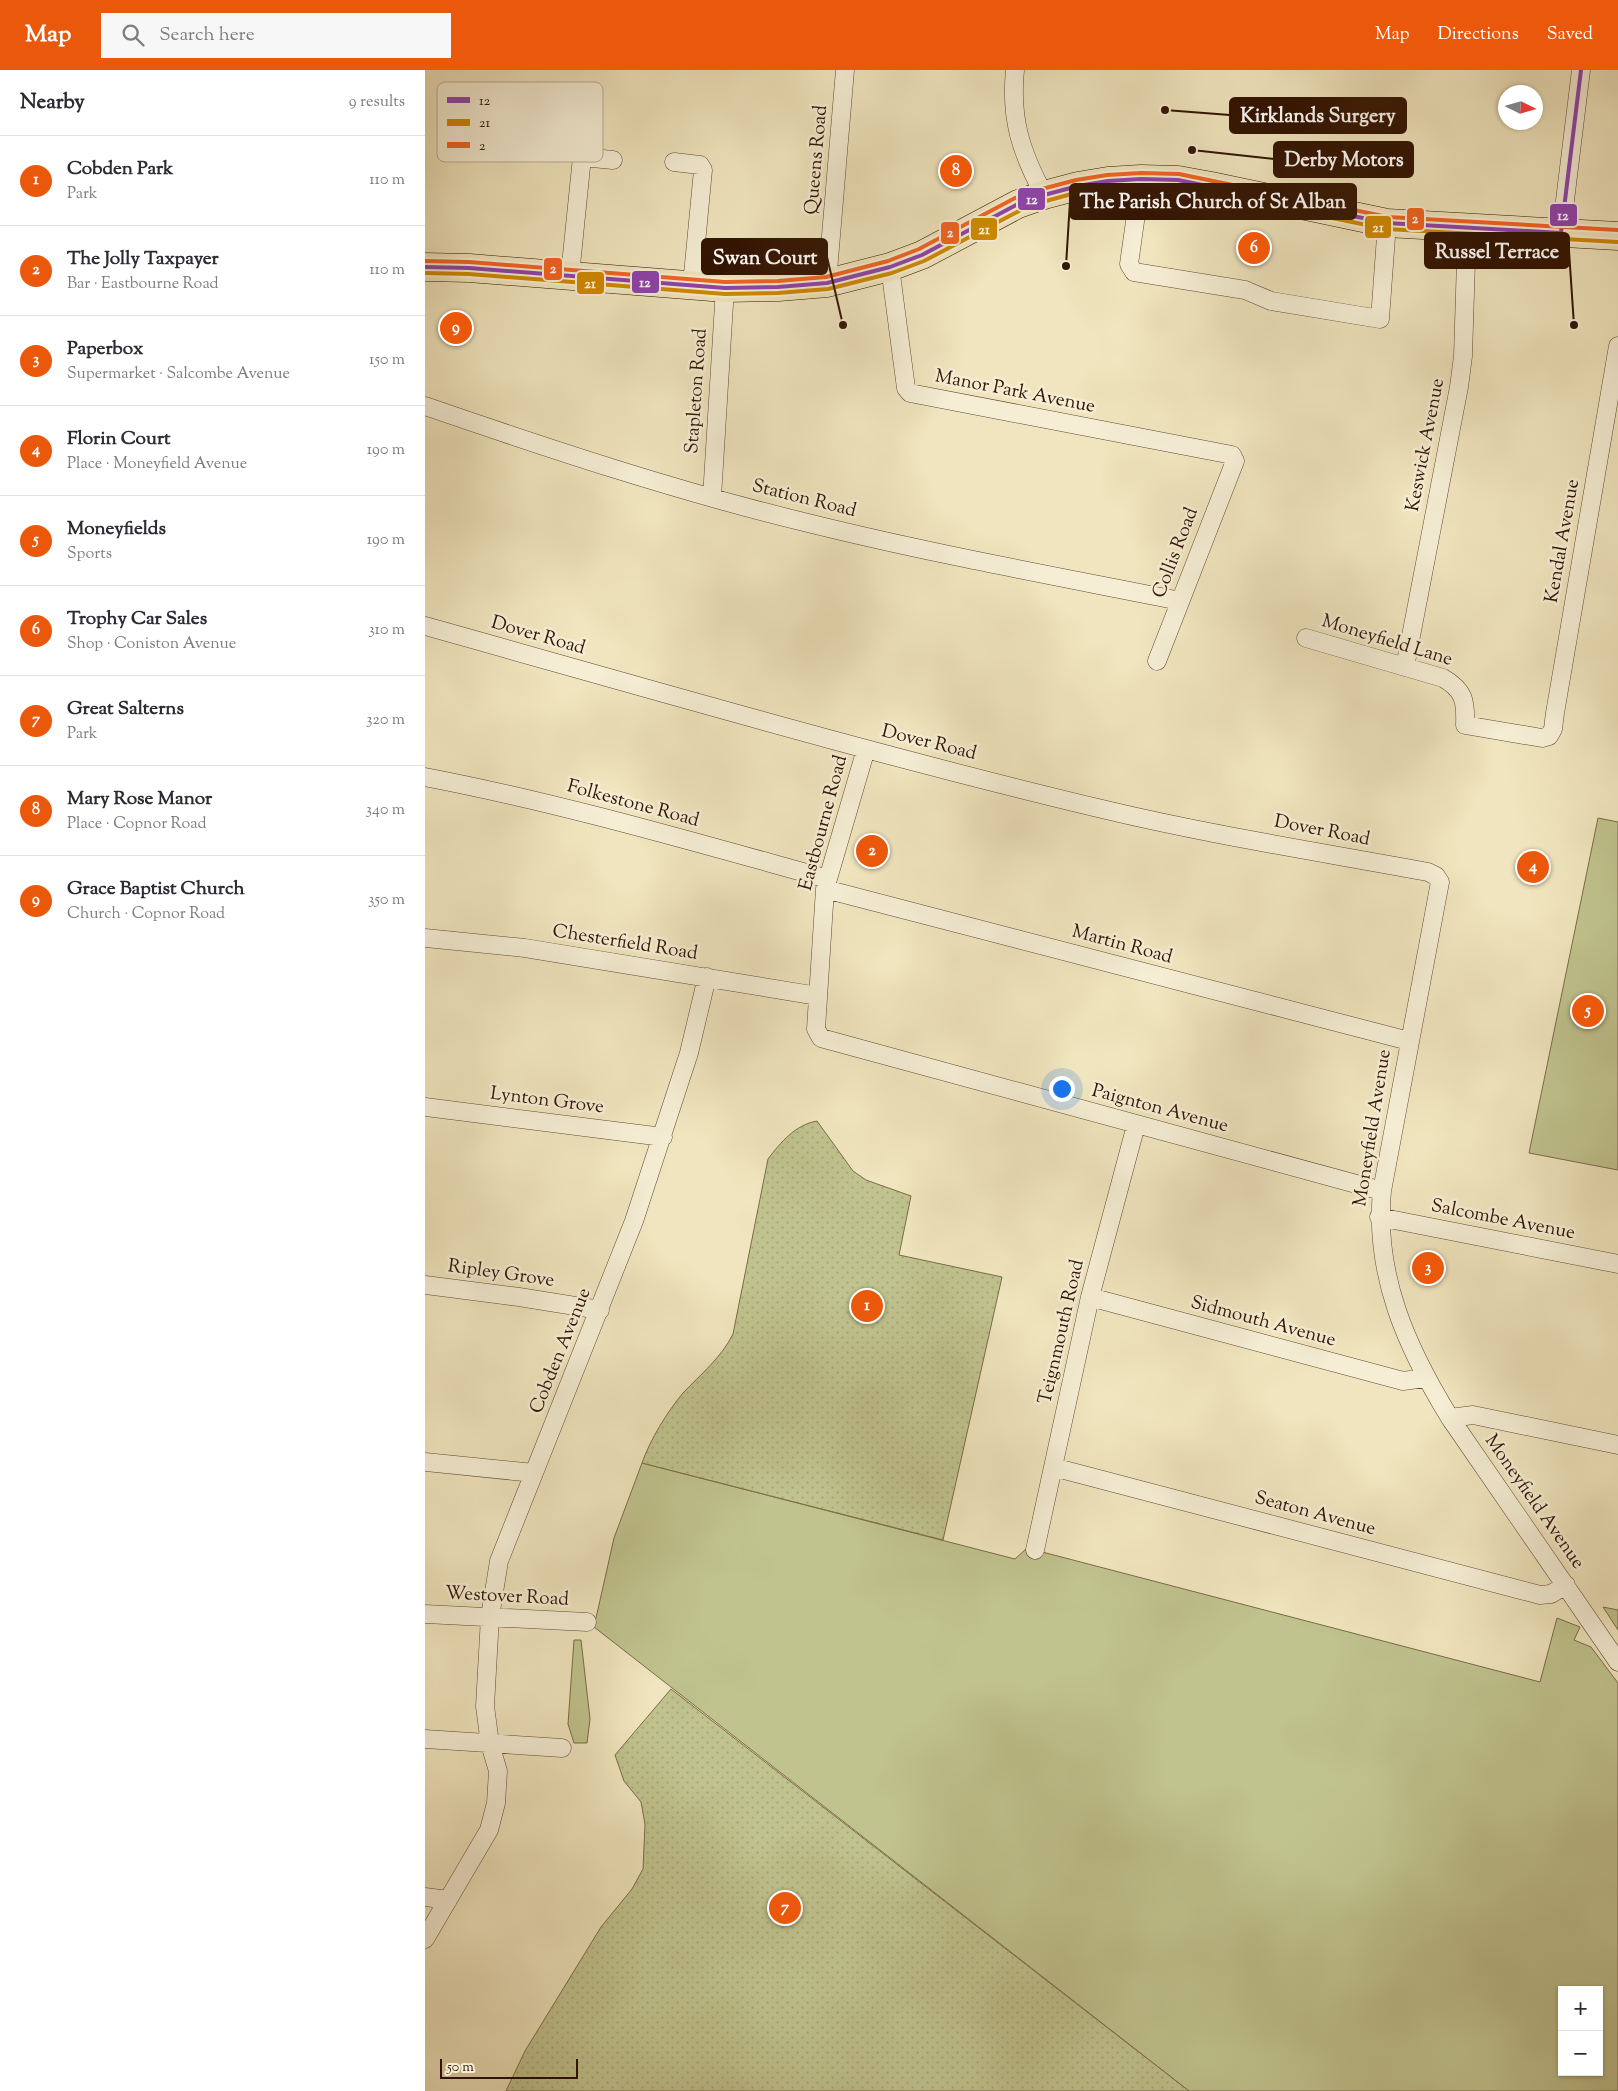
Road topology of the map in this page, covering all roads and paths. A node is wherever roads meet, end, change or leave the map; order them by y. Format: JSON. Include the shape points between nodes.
{"nodes":[{"id":1,"x":845,"y":70,"type":"edge"},
{"id":2,"x":1015,"y":70,"type":"edge"},
{"id":3,"x":1581,"y":70,"type":"edge"},
{"id":4,"x":603,"y":159,"type":"edge"},
{"id":5,"x":613,"y":160,"type":"dead end"},
{"id":6,"x":581,"y":162,"type":"edge"},
{"id":7,"x":674,"y":162,"type":"dead end"},
{"id":8,"x":1141,"y":179,"type":"junction"},
{"id":9,"x":1043,"y":195,"type":"junction"},
{"id":10,"x":1387,"y":223,"type":"junction"},
{"id":11,"x":1467,"y":229,"type":"junction"},
{"id":12,"x":1561,"y":233,"type":"junction"},
{"id":13,"x":1618,"y":236,"type":"edge"},
{"id":14,"x":425,"y":267,"type":"edge"},
{"id":15,"x":890,"y":267,"type":"junction"},
{"id":16,"x":570,"y":275,"type":"junction"},
{"id":17,"x":827,"y":283,"type":"junction"},
{"id":18,"x":692,"y":285,"type":"junction"},
{"id":19,"x":725,"y":288,"type":"junction"},
{"id":20,"x":1618,"y":346,"type":"edge"},
{"id":21,"x":425,"y":406,"type":"edge"},
{"id":22,"x":1235,"y":460,"type":"joint"},
{"id":23,"x":712,"y":497,"type":"junction"},
{"id":24,"x":1180,"y":601,"type":"junction"},
{"id":25,"x":425,"y":626,"type":"edge"},
{"id":26,"x":1306,"y":638,"type":"dead end"},
{"id":27,"x":1157,"y":661,"type":"dead end"},
{"id":28,"x":1405,"y":667,"type":"junction"},
{"id":29,"x":1542,"y":738,"type":"joint"},
{"id":30,"x":866,"y":749,"type":"junction"},
{"id":31,"x":425,"y":777,"type":"edge"},
{"id":32,"x":1428,"y":872,"type":"joint"},
{"id":33,"x":827,"y":884,"type":"junction"},
{"id":34,"x":425,"y":938,"type":"edge"},
{"id":35,"x":707,"y":977,"type":"junction"},
{"id":36,"x":818,"y":996,"type":"junction"},
{"id":37,"x":816,"y":1029,"type":"joint"},
{"id":38,"x":1409,"y":1041,"type":"junction"},
{"id":39,"x":425,"y":1107,"type":"edge"},
{"id":40,"x":1136,"y":1125,"type":"junction"},
{"id":41,"x":663,"y":1137,"type":"junction"},
{"id":42,"x":1382,"y":1191,"type":"junction"},
{"id":43,"x":1379,"y":1218,"type":"junction"},
{"id":44,"x":1618,"y":1264,"type":"edge"},
{"id":45,"x":425,"y":1285,"type":"edge"},
{"id":46,"x":1090,"y":1297,"type":"junction"},
{"id":47,"x":600,"y":1310,"type":"junction"},
{"id":48,"x":1425,"y":1378,"type":"junction"},
{"id":49,"x":1450,"y":1418,"type":"junction"},
{"id":50,"x":1618,"y":1445,"type":"edge"},
{"id":51,"x":425,"y":1462,"type":"edge"},
{"id":52,"x":1053,"y":1467,"type":"junction"},
{"id":53,"x":534,"y":1473,"type":"junction"},
{"id":54,"x":1035,"y":1550,"type":"dead end"},
{"id":55,"x":1565,"y":1585,"type":"junction"},
{"id":56,"x":425,"y":1614,"type":"edge"},
{"id":57,"x":490,"y":1617,"type":"junction"},
{"id":58,"x":587,"y":1622,"type":"dead end"},
{"id":59,"x":1618,"y":1662,"type":"edge"},
{"id":60,"x":425,"y":1739,"type":"edge"},
{"id":61,"x":490,"y":1744,"type":"junction"},
{"id":62,"x":562,"y":1748,"type":"dead end"},
{"id":63,"x":425,"y":1897,"type":"edge"},
{"id":64,"x":448,"y":1900,"type":"junction"},
{"id":65,"x":425,"y":1939,"type":"edge"}],
"edges":[{"from":1,"to":17,"type":"street","name":"Queens Road"},
{"from":2,"to":9,"type":"street","via":[[1015,124],[1028,166]]},
{"from":3,"to":12,"type":"street"},
{"from":4,"to":5,"type":"street"},
{"from":6,"to":16,"type":"street"},
{"from":7,"to":18,"type":"street","via":[[700,165],[703,170]]},
{"from":8,"to":9,"type":"main road","via":[[1108,181]]},
{"from":8,"to":10,"type":"main road","via":[[1178,180]]},
{"from":8,"to":10,"type":"street","via":[[1129,264],[1134,272],[1245,290],[1271,301],[1380,319]]},
{"from":9,"to":15,"type":"main road","via":[[1018,204],[922,255]]},
{"from":10,"to":11,"type":"main road"},
{"from":11,"to":12,"type":"main road"},
{"from":11,"to":28,"type":"street","name":"Keswick Avenue","via":[[1459,387]]},
{"from":12,"to":13,"type":"main road"},
{"from":14,"to":16,"type":"main road"},
{"from":15,"to":17,"type":"main road"},
{"from":15,"to":22,"type":"street","name":"Manor Park Avenue","via":[[906,388],[910,394],[1232,455]]},
{"from":16,"to":18,"type":"main road"},
{"from":17,"to":19,"type":"main road","via":[[778,288]]},
{"from":18,"to":19,"type":"main road"},
{"from":19,"to":23,"type":"street","name":"Stapleton Road"},
{"from":20,"to":29,"type":"street","name":"Kendal Avenue","via":[[1553,729],[1549,736]]},
{"from":21,"to":23,"type":"street","name":"Station Road","via":[[631,474]]},
{"from":22,"to":24,"type":"street","name":"Collis Road"},
{"from":23,"to":24,"type":"street","name":"Station Road","via":[[870,538]]},
{"from":24,"to":27,"type":"street","name":"Collis Road"},
{"from":25,"to":30,"type":"street","name":"Dover Road"},
{"from":26,"to":28,"type":"street","name":"Moneyfield Lane"},
{"from":28,"to":29,"type":"street","name":"Moneyfield Lane","via":[[1443,678],[1455,685],[1466,708],[1465,725]]},
{"from":30,"to":32,"type":"street","name":"Dover Road","via":[[1112,811]]},
{"from":30,"to":33,"type":"street","name":"Eastbourne Road"},
{"from":31,"to":33,"type":"street","name":"Folkestone Road","via":[[614,819]]},
{"from":32,"to":38,"type":"street","name":"Moneyfield Avenue","via":[[1440,882]]},
{"from":33,"to":36,"type":"street","name":"Eastbourne Road"},
{"from":33,"to":38,"type":"street","name":"Martin Road"},
{"from":34,"to":35,"type":"street","name":"Chesterfield Road","via":[[525,948]]},
{"from":35,"to":36,"type":"street","name":"Chesterfield Road"},
{"from":35,"to":41,"type":"street","name":"Cobden Avenue","via":[[689,1053]]},
{"from":36,"to":37,"type":"street","name":"Eastbourne Road"},
{"from":37,"to":40,"type":"street","name":"Paignton Avenue","via":[[821,1038],[829,1042]]},
{"from":38,"to":42,"type":"street","name":"Moneyfield Avenue"},
{"from":39,"to":41,"type":"street","name":"Lynton Grove"},
{"from":40,"to":42,"type":"street","name":"Paignton Avenue"},
{"from":40,"to":46,"type":"street","name":"Teignmouth Road"},
{"from":41,"to":47,"type":"street","name":"Cobden Avenue"},
{"from":42,"to":43,"type":"street","name":"Moneyfield Avenue"},
{"from":43,"to":44,"type":"street","name":"Salcombe Avenue"},
{"from":43,"to":48,"type":"street","name":"Moneyfield Avenue","via":[[1389,1287]]},
{"from":45,"to":47,"type":"street","name":"Ripley Grove"},
{"from":46,"to":48,"type":"street","name":"Sidmouth Avenue","via":[[1403,1381]]},
{"from":46,"to":52,"type":"street","name":"Teignmouth Road"},
{"from":47,"to":53,"type":"street","name":"Cobden Avenue"},
{"from":48,"to":49,"type":"street","name":"Moneyfield Avenue"},
{"from":49,"to":50,"type":"street","via":[[1473,1415]]},
{"from":49,"to":55,"type":"street","name":"Moneyfield Avenue"},
{"from":51,"to":53,"type":"street"},
{"from":52,"to":54,"type":"street","name":"Teignmouth Road"},
{"from":52,"to":55,"type":"street","name":"Seaton Avenue","via":[[1540,1594],[1551,1594]]},
{"from":53,"to":57,"type":"street","name":"Cobden Avenue","via":[[499,1561]]},
{"from":55,"to":59,"type":"street","name":"Moneyfield Avenue"},
{"from":56,"to":57,"type":"street","name":"Westover Road"},
{"from":57,"to":58,"type":"street","name":"Westover Road"},
{"from":57,"to":61,"type":"street","name":"Cobden Avenue","via":[[485,1706]]},
{"from":60,"to":61,"type":"street"},
{"from":61,"to":62,"type":"street"},
{"from":61,"to":64,"type":"street","name":"Cobden Avenue","via":[[498,1770],[493,1818]]},
{"from":63,"to":64,"type":"street"},
{"from":64,"to":65,"type":"street","name":"Cobden Avenue"}]}
